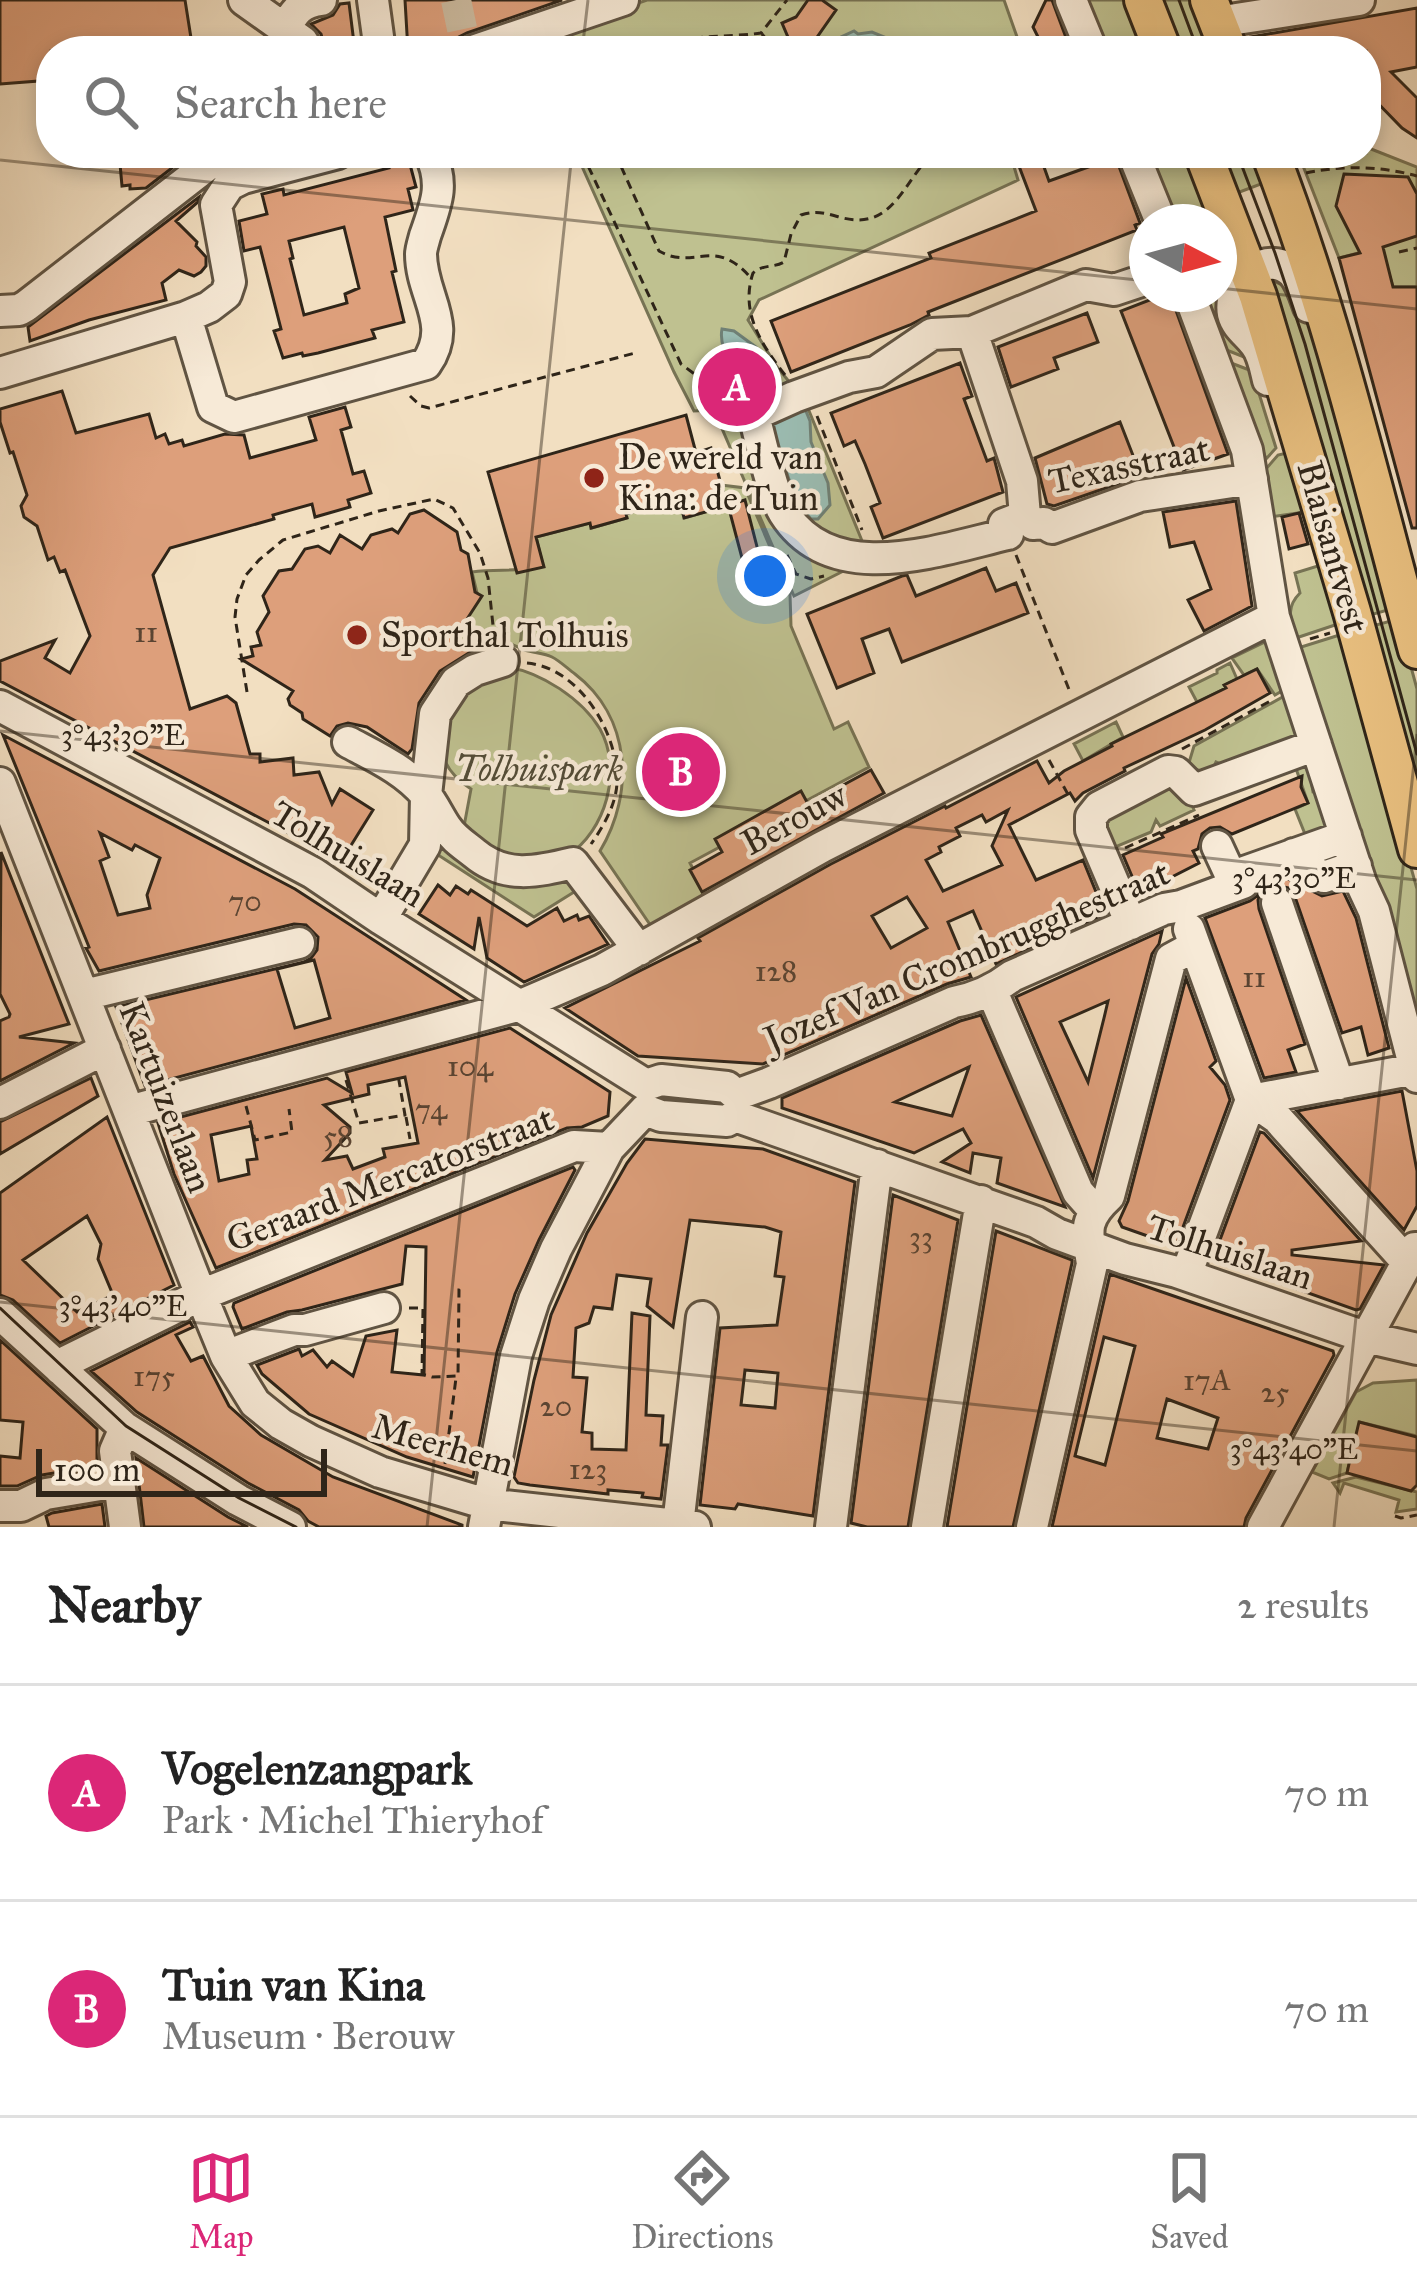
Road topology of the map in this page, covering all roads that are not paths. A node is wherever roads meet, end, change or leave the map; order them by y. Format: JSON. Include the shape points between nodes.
{"nodes":[{"id":1,"x":244,"y":0,"type":"edge"},
{"id":2,"x":321,"y":0,"type":"edge"},
{"id":3,"x":373,"y":0,"type":"edge"},
{"id":4,"x":623,"y":0,"type":"edge"},
{"id":5,"x":1071,"y":0,"type":"edge"},
{"id":6,"x":1143,"y":0,"type":"edge"},
{"id":7,"x":1359,"y":0,"type":"edge"},
{"id":8,"x":1218,"y":24,"type":"edge"},
{"id":9,"x":291,"y":36,"type":"edge"},
{"id":10,"x":296,"y":36,"type":"edge"},
{"id":11,"x":378,"y":36,"type":"edge"},
{"id":12,"x":507,"y":36,"type":"edge"},
{"id":13,"x":1086,"y":36,"type":"edge"},
{"id":14,"x":1156,"y":36,"type":"edge"},
{"id":15,"x":203,"y":168,"type":"edge"},
{"id":16,"x":282,"y":168,"type":"edge"},
{"id":17,"x":437,"y":168,"type":"edge"},
{"id":18,"x":1139,"y":168,"type":"edge"},
{"id":19,"x":1208,"y":168,"type":"edge"},
{"id":20,"x":1275,"y":168,"type":"edge"},
{"id":21,"x":1154,"y":204,"type":"edge"},
{"id":22,"x":1219,"y":204,"type":"edge"},
{"id":23,"x":1305,"y":224,"type":"junction"},
{"id":24,"x":1237,"y":257,"type":"edge"},
{"id":25,"x":1237,"y":258,"type":"edge"},
{"id":26,"x":1237,"y":261,"type":"edge"},
{"id":27,"x":1129,"y":285,"type":"edge"},
{"id":28,"x":0,"y":311,"type":"edge"},
{"id":29,"x":1196,"y":312,"type":"edge"},
{"id":30,"x":186,"y":316,"type":"junction"},
{"id":31,"x":972,"y":332,"type":"junction"},
{"id":32,"x":0,"y":373,"type":"edge"},
{"id":33,"x":1252,"y":478,"type":"junction"},
{"id":34,"x":1016,"y":525,"type":"junction"},
{"id":35,"x":1407,"y":577,"type":"edge"},
{"id":36,"x":1274,"y":617,"type":"junction"},
{"id":37,"x":1417,"y":650,"type":"edge"},
{"id":38,"x":503,"y":662,"type":"road end"},
{"id":39,"x":0,"y":706,"type":"edge"},
{"id":40,"x":348,"y":742,"type":"dead end"},
{"id":41,"x":1316,"y":745,"type":"junction"},
{"id":42,"x":0,"y":784,"type":"edge"},
{"id":43,"x":426,"y":795,"type":"junction"},
{"id":44,"x":1217,"y":846,"type":"dead end"},
{"id":45,"x":1417,"y":850,"type":"edge"},
{"id":46,"x":1351,"y":851,"type":"junction"},
{"id":47,"x":1248,"y":887,"type":"junction"},
{"id":48,"x":1181,"y":906,"type":"junction"},
{"id":49,"x":381,"y":919,"type":"junction"},
{"id":50,"x":1131,"y":924,"type":"junction"},
{"id":51,"x":299,"y":943,"type":"dead end"},
{"id":52,"x":646,"y":946,"type":"junction"},
{"id":53,"x":1196,"y":946,"type":"junction"},
{"id":54,"x":991,"y":989,"type":"junction"},
{"id":55,"x":84,"y":995,"type":"junction"},
{"id":56,"x":521,"y":1005,"type":"junction"},
{"id":57,"x":105,"y":1049,"type":"junction"},
{"id":58,"x":1416,"y":1073,"type":"edge"},
{"id":59,"x":1339,"y":1084,"type":"junction"},
{"id":60,"x":646,"y":1097,"type":"junction"},
{"id":61,"x":1251,"y":1100,"type":"junction"},
{"id":62,"x":0,"y":1102,"type":"edge"},
{"id":63,"x":736,"y":1105,"type":"junction"},
{"id":64,"x":129,"y":1111,"type":"junction"},
{"id":65,"x":609,"y":1148,"type":"junction"},
{"id":66,"x":877,"y":1165,"type":"junction"},
{"id":67,"x":981,"y":1202,"type":"junction"},
{"id":68,"x":1094,"y":1210,"type":"junction"},
{"id":69,"x":1089,"y":1246,"type":"junction"},
{"id":70,"x":1412,"y":1254,"type":"edge"},
{"id":71,"x":1186,"y":1275,"type":"junction"},
{"id":72,"x":201,"y":1295,"type":"junction"},
{"id":73,"x":392,"y":1308,"type":"road end"},
{"id":74,"x":0,"y":1314,"type":"edge"},
{"id":75,"x":702,"y":1317,"type":"dead end"},
{"id":76,"x":1417,"y":1330,"type":"edge"},
{"id":77,"x":1364,"y":1337,"type":"junction"},
{"id":78,"x":1417,"y":1349,"type":"edge"},
{"id":79,"x":226,"y":1356,"type":"junction"},
{"id":80,"x":60,"y":1369,"type":"junction"},
{"id":81,"x":124,"y":1428,"type":"junction"},
{"id":82,"x":118,"y":1482,"type":"junction"},
{"id":83,"x":13,"y":1513,"type":"edge"},
{"id":84,"x":485,"y":1516,"type":"edge"},
{"id":85,"x":687,"y":1526,"type":"edge"},
{"id":86,"x":125,"y":1527,"type":"edge"},
{"id":87,"x":290,"y":1527,"type":"edge"},
{"id":88,"x":831,"y":1527,"type":"edge"},
{"id":89,"x":927,"y":1527,"type":"edge"},
{"id":90,"x":1032,"y":1527,"type":"edge"},
{"id":91,"x":1263,"y":1527,"type":"edge"}],
"edges":[{"from":1,"to":9,"type":"street"},
{"from":2,"to":10,"type":"street","via":[[298,7]]},
{"from":3,"to":11,"type":"street"},
{"from":4,"to":12,"type":"street"},
{"from":5,"to":13,"type":"street"},
{"from":6,"to":14,"type":"main road"},
{"from":7,"to":8,"type":"street"},
{"from":15,"to":28,"type":"street","via":[[26,306]]},
{"from":16,"to":30,"type":"street","via":[[230,185],[216,205],[230,282],[226,294]]},
{"from":17,"to":30,"type":"street","via":[[438,197],[420,252],[439,336],[426,364],[234,417],[213,407]]},
{"from":18,"to":21,"type":"street"},
{"from":19,"to":22,"type":"main road","name":"Blaisantvest"},
{"from":20,"to":23,"type":"main road","name":"Blaisantvest"},
{"from":23,"to":24,"type":"main road"},
{"from":23,"to":35,"type":"main road","name":"Blaisantvest","via":[[1328,328]]},
{"from":25,"to":35,"type":"street","via":[[1279,265],[1304,292],[1382,572]]},
{"from":26,"to":45,"type":"main road","name":"Blaisantvest","via":[[1258,296],[1307,456]]},
{"from":27,"to":31,"type":"street","via":[[1087,285]]},
{"from":29,"to":33,"type":"street"},
{"from":30,"to":32,"type":"street"},
{"from":31,"to":34,"type":"street","via":[[1022,481]]},
{"from":31,"to":34,"type":"street","name":"Texasstraat","via":[[932,334],[876,372],[759,412],[782,511],[808,540],[838,555],[922,553]]},
{"from":33,"to":34,"type":"street","name":"Texasstraat","via":[[1140,496],[1052,528]]},
{"from":33,"to":36,"type":"street"},
{"from":35,"to":37,"type":"main road","name":"Blaisantvest"},
{"from":36,"to":41,"type":"street"},
{"from":36,"to":52,"type":"street","name":"Berouw"},
{"from":38,"to":43,"type":"street","via":[[456,682],[435,715]]},
{"from":39,"to":49,"type":"street","name":"Tolhuislaan","via":[[313,873]]},
{"from":40,"to":43,"type":"street","via":[[401,770]]},
{"from":41,"to":46,"type":"street"},
{"from":41,"to":50,"type":"street","via":[[1194,790],[1168,771],[1099,807],[1091,817],[1095,843]]},
{"from":42,"to":55,"type":"street","name":"Kartuizerlaan"},
{"from":43,"to":49,"type":"street","via":[[425,845]]},
{"from":43,"to":52,"type":"street","via":[[449,832],[487,864],[517,872],[586,862]]},
{"from":44,"to":47,"type":"street","via":[[1229,872]]},
{"from":46,"to":47,"type":"street","name":"Jozef Van Crombrugghestraat","via":[[1294,854]]},
{"from":46,"to":58,"type":"street"},
{"from":47,"to":48,"type":"street","name":"Jozef Van Crombrugghestraat"},
{"from":47,"to":59,"type":"street"},
{"from":48,"to":50,"type":"street","name":"Jozef Van Crombrugghestraat"},
{"from":48,"to":53,"type":"street"},
{"from":49,"to":56,"type":"street","name":"Tolhuislaan"},
{"from":50,"to":54,"type":"street","name":"Jozef Van Crombrugghestraat"},
{"from":51,"to":55,"type":"street","name":"Kartuizerlaan"},
{"from":52,"to":56,"type":"street","name":"Berouw"},
{"from":53,"to":61,"type":"street"},
{"from":53,"to":68,"type":"street","via":[[1171,959],[1109,1196]]},
{"from":54,"to":63,"type":"street","name":"Jozef Van Crombrugghestraat","via":[[769,1083]]},
{"from":54,"to":68,"type":"street","via":[[1078,1192]]},
{"from":55,"to":57,"type":"street","name":"Kartuizerlaan"},
{"from":56,"to":60,"type":"street","name":"Tolhuislaan"},
{"from":56,"to":64,"type":"street","name":"Berouw"},
{"from":57,"to":62,"type":"street"},
{"from":57,"to":64,"type":"street","name":"Kartuizerlaan"},
{"from":58,"to":59,"type":"street"},
{"from":59,"to":61,"type":"street"},
{"from":60,"to":63,"type":"street","name":"Tolhuislaan","via":[[661,1117],[727,1121]]},
{"from":60,"to":65,"type":"street"},
{"from":61,"to":70,"type":"street"},
{"from":61,"to":71,"type":"street"},
{"from":63,"to":66,"type":"street","name":"Tolhuislaan"},
{"from":64,"to":72,"type":"street","name":"Kartuizerlaan"},
{"from":65,"to":72,"type":"street","name":"Geraard Mercatorstraat","via":[[574,1146]]},
{"from":65,"to":84,"type":"street","via":[[534,1300]]},
{"from":66,"to":67,"type":"street","name":"Tolhuislaan"},
{"from":66,"to":88,"type":"street"},
{"from":67,"to":69,"type":"street","name":"Tolhuislaan"},
{"from":67,"to":89,"type":"street"},
{"from":68,"to":69,"type":"street"},
{"from":69,"to":71,"type":"street","name":"Tolhuislaan"},
{"from":69,"to":90,"type":"street","via":[[1092,1264]]},
{"from":70,"to":77,"type":"street"},
{"from":71,"to":77,"type":"street","name":"Tolhuislaan"},
{"from":72,"to":79,"type":"street","name":"Meerhem"},
{"from":72,"to":80,"type":"street","name":"Geraard Mercatorstraat"},
{"from":73,"to":79,"type":"street"},
{"from":74,"to":80,"type":"street"},
{"from":75,"to":85,"type":"street","name":"Meerhem"},
{"from":76,"to":77,"type":"street"},
{"from":77,"to":78,"type":"street","name":"Tolhuislaan"},
{"from":77,"to":91,"type":"street"},
{"from":79,"to":84,"type":"street","name":"Meerhem","via":[[255,1403],[281,1424]]},
{"from":80,"to":81,"type":"street"},
{"from":81,"to":82,"type":"street","via":[[115,1451]]},
{"from":81,"to":87,"type":"street"},
{"from":82,"to":83,"type":"street","via":[[46,1494]]},
{"from":82,"to":86,"type":"street"},
{"from":84,"to":85,"type":"street","name":"Meerhem"}]}
